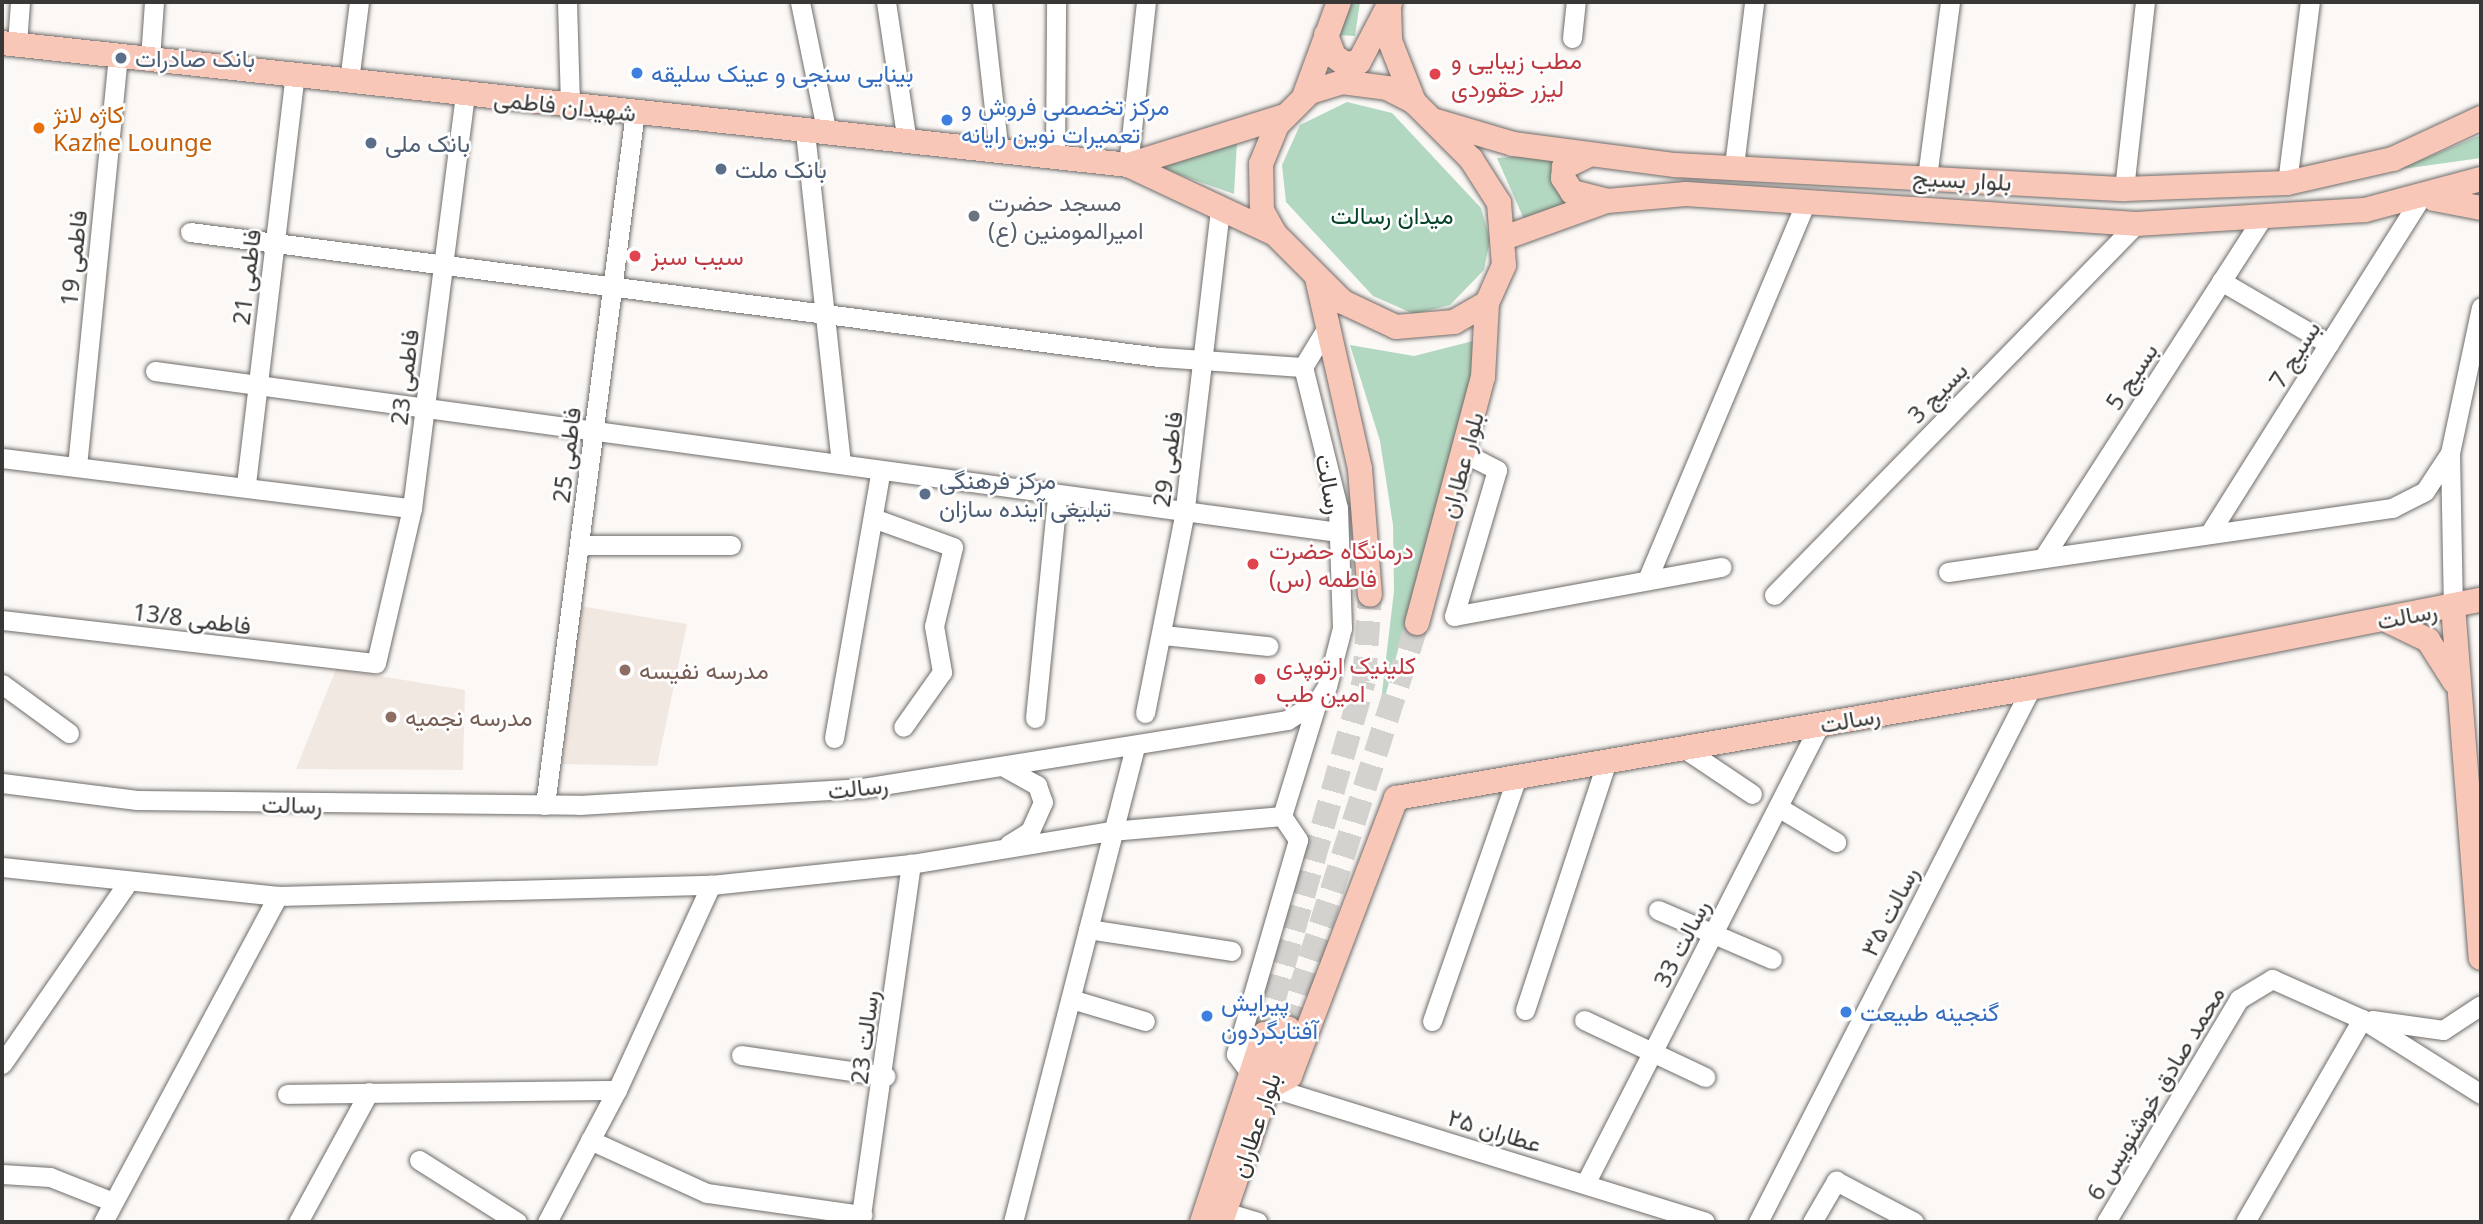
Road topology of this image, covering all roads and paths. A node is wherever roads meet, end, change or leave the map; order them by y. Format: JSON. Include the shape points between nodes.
{"nodes":[{"id":1,"x":20,"y":2,"type":"edge"},
{"id":2,"x":153,"y":2,"type":"edge"},
{"id":3,"x":359,"y":2,"type":"edge"},
{"id":4,"x":567,"y":2,"type":"edge"},
{"id":5,"x":800,"y":2,"type":"edge"},
{"id":6,"x":886,"y":2,"type":"edge"},
{"id":7,"x":982,"y":2,"type":"edge"},
{"id":8,"x":1056,"y":2,"type":"edge"},
{"id":9,"x":1146,"y":2,"type":"edge"},
{"id":10,"x":1339,"y":2,"type":"edge"},
{"id":11,"x":1390,"y":2,"type":"edge"},
{"id":12,"x":1576,"y":2,"type":"edge"},
{"id":13,"x":1754,"y":2,"type":"edge"},
{"id":14,"x":1950,"y":2,"type":"edge"},
{"id":15,"x":2145,"y":2,"type":"edge"},
{"id":16,"x":2310,"y":2,"type":"edge"},
{"id":17,"x":1326,"y":35,"type":"junction"},
{"id":18,"x":1572,"y":38,"type":"dead end"},
{"id":19,"x":9,"y":43,"type":"edge"},
{"id":20,"x":118,"y":55,"type":"junction"},
{"id":21,"x":150,"y":59,"type":"junction"},
{"id":22,"x":295,"y":75,"type":"junction"},
{"id":23,"x":349,"y":81,"type":"junction"},
{"id":24,"x":465,"y":94,"type":"junction"},
{"id":25,"x":1304,"y":97,"type":"junction"},
{"id":26,"x":1414,"y":102,"type":"junction"},
{"id":27,"x":570,"y":105,"type":"junction"},
{"id":28,"x":635,"y":112,"type":"junction"},
{"id":29,"x":1284,"y":116,"type":"junction"},
{"id":30,"x":2481,"y":118,"type":"edge"},
{"id":31,"x":1436,"y":121,"type":"junction"},
{"id":32,"x":816,"y":133,"type":"junction"},
{"id":33,"x":908,"y":142,"type":"junction"},
{"id":34,"x":999,"y":153,"type":"junction"},
{"id":35,"x":1588,"y":155,"type":"junction"},
{"id":36,"x":1055,"y":159,"type":"junction"},
{"id":37,"x":1128,"y":165,"type":"junction"},
{"id":38,"x":1734,"y":166,"type":"junction"},
{"id":39,"x":1927,"y":177,"type":"junction"},
{"id":40,"x":2481,"y":179,"type":"edge"},
{"id":41,"x":2287,"y":183,"type":"junction"},
{"id":42,"x":2124,"y":189,"type":"junction"},
{"id":43,"x":2423,"y":199,"type":"junction"},
{"id":44,"x":1607,"y":201,"type":"junction"},
{"id":45,"x":1805,"y":205,"type":"junction"},
{"id":46,"x":1220,"y":208,"type":"junction"},
{"id":47,"x":2481,"y":208,"type":"edge"},
{"id":48,"x":2260,"y":220,"type":"junction"},
{"id":49,"x":2136,"y":224,"type":"junction"},
{"id":50,"x":190,"y":232,"type":"dead end"},
{"id":51,"x":1275,"y":234,"type":"junction"},
{"id":52,"x":1504,"y":239,"type":"junction"},
{"id":53,"x":275,"y":242,"type":"junction"},
{"id":54,"x":443,"y":264,"type":"junction"},
{"id":55,"x":1317,"y":278,"type":"junction"},
{"id":56,"x":2221,"y":281,"type":"junction"},
{"id":57,"x":613,"y":285,"type":"junction"},
{"id":58,"x":1487,"y":303,"type":"junction"},
{"id":59,"x":2481,"y":307,"type":"edge"},
{"id":60,"x":824,"y":311,"type":"junction"},
{"id":61,"x":1326,"y":329,"type":"junction"},
{"id":62,"x":2329,"y":344,"type":"junction"},
{"id":63,"x":1206,"y":362,"type":"junction"},
{"id":64,"x":1303,"y":367,"type":"junction"},
{"id":65,"x":155,"y":371,"type":"dead end"},
{"id":66,"x":257,"y":386,"type":"junction"},
{"id":67,"x":425,"y":410,"type":"junction"},
{"id":68,"x":594,"y":432,"type":"junction"},
{"id":69,"x":2450,"y":453,"type":"junction"},
{"id":70,"x":1466,"y":454,"type":"junction"},
{"id":71,"x":2,"y":458,"type":"edge"},
{"id":72,"x":841,"y":463,"type":"junction"},
{"id":73,"x":77,"y":466,"type":"junction"},
{"id":74,"x":881,"y":470,"type":"junction"},
{"id":75,"x":246,"y":484,"type":"junction"},
{"id":76,"x":1057,"y":497,"type":"junction"},
{"id":77,"x":412,"y":508,"type":"junction"},
{"id":78,"x":1184,"y":516,"type":"junction"},
{"id":79,"x":873,"y":518,"type":"junction"},
{"id":80,"x":1338,"y":532,"type":"junction"},
{"id":81,"x":2210,"y":534,"type":"junction"},
{"id":82,"x":579,"y":545,"type":"junction"},
{"id":83,"x":731,"y":545,"type":"dead end"},
{"id":84,"x":2043,"y":558,"type":"junction"},
{"id":85,"x":1722,"y":567,"type":"dead end"},
{"id":86,"x":1948,"y":572,"type":"dead end"},
{"id":87,"x":1647,"y":580,"type":"junction"},
{"id":88,"x":1774,"y":594,"type":"dead end"},
{"id":89,"x":1370,"y":595,"type":"tunnel mouth"},
{"id":90,"x":2481,"y":600,"type":"edge"},
{"id":91,"x":2453,"y":606,"type":"junction"},
{"id":92,"x":2384,"y":619,"type":"junction"},
{"id":93,"x":2,"y":621,"type":"edge"},
{"id":94,"x":1417,"y":623,"type":"tunnel mouth"},
{"id":95,"x":2,"y":632,"type":"edge"},
{"id":96,"x":1163,"y":635,"type":"junction"},
{"id":97,"x":1268,"y":646,"type":"dead end"},
{"id":98,"x":376,"y":663,"type":"joint"},
{"id":99,"x":2,"y":684,"type":"edge"},
{"id":100,"x":2031,"y":688,"type":"junction"},
{"id":101,"x":2460,"y":692,"type":"junction"},
{"id":102,"x":1317,"y":702,"type":"junction"},
{"id":103,"x":1145,"y":713,"type":"dead end"},
{"id":104,"x":1035,"y":718,"type":"dead end"},
{"id":105,"x":1820,"y":724,"type":"junction"},
{"id":106,"x":902,"y":727,"type":"dead end"},
{"id":107,"x":69,"y":733,"type":"dead end"},
{"id":108,"x":834,"y":738,"type":"dead end"},
{"id":109,"x":1135,"y":748,"type":"junction"},
{"id":110,"x":1688,"y":751,"type":"junction"},
{"id":111,"x":1606,"y":764,"type":"junction"},
{"id":112,"x":1003,"y":767,"type":"junction"},
{"id":113,"x":1516,"y":780,"type":"junction"},
{"id":114,"x":2,"y":783,"type":"edge"},
{"id":115,"x":1752,"y":793,"type":"dead end"},
{"id":116,"x":545,"y":805,"type":"junction"},
{"id":117,"x":1778,"y":807,"type":"junction"},
{"id":118,"x":1282,"y":816,"type":"junction"},
{"id":119,"x":1111,"y":831,"type":"junction"},
{"id":120,"x":1836,"y":842,"type":"dead end"},
{"id":121,"x":1002,"y":849,"type":"junction"},
{"id":122,"x":911,"y":864,"type":"junction"},
{"id":123,"x":2,"y":867,"type":"edge"},
{"id":124,"x":128,"y":882,"type":"junction"},
{"id":125,"x":711,"y":885,"type":"junction"},
{"id":126,"x":278,"y":896,"type":"junction"},
{"id":127,"x":1658,"y":910,"type":"dead end"},
{"id":128,"x":1088,"y":929,"type":"junction"},
{"id":129,"x":1714,"y":933,"type":"junction"},
{"id":130,"x":1231,"y":951,"type":"dead end"},
{"id":131,"x":1772,"y":958,"type":"dead end"},
{"id":132,"x":2481,"y":958,"type":"edge"},
{"id":133,"x":1072,"y":999,"type":"junction"},
{"id":134,"x":2481,"y":1005,"type":"edge"},
{"id":135,"x":1525,"y":1010,"type":"dead end"},
{"id":136,"x":2362,"y":1019,"type":"junction"},
{"id":137,"x":1584,"y":1020,"type":"dead end"},
{"id":138,"x":1145,"y":1021,"type":"dead end"},
{"id":139,"x":1432,"y":1021,"type":"dead end"},
{"id":140,"x":1288,"y":1028,"type":"tunnel mouth"},
{"id":141,"x":1264,"y":1034,"type":"tunnel mouth"},
{"id":142,"x":741,"y":1055,"type":"dead end"},
{"id":143,"x":1652,"y":1055,"type":"junction"},
{"id":144,"x":2,"y":1064,"type":"edge"},
{"id":145,"x":885,"y":1076,"type":"junction"},
{"id":146,"x":1705,"y":1077,"type":"dead end"},
{"id":147,"x":1261,"y":1080,"type":"junction"},
{"id":148,"x":617,"y":1090,"type":"junction"},
{"id":149,"x":369,"y":1092,"type":"junction"},
{"id":150,"x":287,"y":1094,"type":"dead end"},
{"id":151,"x":2481,"y":1094,"type":"edge"},
{"id":152,"x":590,"y":1140,"type":"junction"},
{"id":153,"x":419,"y":1160,"type":"dead end"},
{"id":154,"x":2,"y":1174,"type":"edge"},
{"id":155,"x":1585,"y":1184,"type":"junction"},
{"id":156,"x":113,"y":1202,"type":"junction"},
{"id":157,"x":1223,"y":1217,"type":"edge"},
{"id":158,"x":861,"y":1219,"type":"edge"},
{"id":159,"x":103,"y":1222,"type":"edge"},
{"id":160,"x":299,"y":1222,"type":"edge"},
{"id":161,"x":517,"y":1222,"type":"edge"},
{"id":162,"x":547,"y":1222,"type":"edge"},
{"id":163,"x":1013,"y":1222,"type":"edge"},
{"id":164,"x":1202,"y":1222,"type":"edge"},
{"id":165,"x":1257,"y":1222,"type":"edge"},
{"id":166,"x":1705,"y":1222,"type":"edge"},
{"id":167,"x":1758,"y":1222,"type":"edge"},
{"id":168,"x":1812,"y":1222,"type":"edge"},
{"id":169,"x":1914,"y":1222,"type":"edge"},
{"id":170,"x":2106,"y":1222,"type":"edge"},
{"id":171,"x":2245,"y":1222,"type":"edge"}],
"edges":[{"from":1,"to":19,"type":"street"},
{"from":2,"to":21,"type":"street"},
{"from":3,"to":23,"type":"street"},
{"from":4,"to":27,"type":"street"},
{"from":5,"to":32,"type":"street"},
{"from":6,"to":33,"type":"street"},
{"from":7,"to":34,"type":"street"},
{"from":8,"to":36,"type":"street"},
{"from":9,"to":37,"type":"street"},
{"from":10,"to":17,"type":"main road"},
{"from":11,"to":17,"type":"main road","via":[[1359,62],[1345,64],[1334,56]]},
{"from":11,"to":26,"type":"main road","via":[[1390,41]]},
{"from":12,"to":18,"type":"street"},
{"from":13,"to":38,"type":"street"},
{"from":14,"to":39,"type":"street"},
{"from":15,"to":42,"type":"street"},
{"from":16,"to":41,"type":"street"},
{"from":17,"to":25,"type":"main road"},
{"from":19,"to":20,"type":"main road","name":"شهیدان فاطمی"},
{"from":20,"to":21,"type":"main road","name":"شهیدان فاطمی"},
{"from":20,"to":73,"type":"street","name":"فاطمی 19"},
{"from":21,"to":22,"type":"main road","name":"شهیدان فاطمی"},
{"from":22,"to":23,"type":"main road","name":"شهیدان فاطمی"},
{"from":22,"to":53,"type":"street","name":"فاطمی 21"},
{"from":23,"to":24,"type":"main road","name":"شهیدان فاطمی"},
{"from":24,"to":27,"type":"main road","name":"شهیدان فاطمی"},
{"from":24,"to":54,"type":"street","name":"فاطمی 23"},
{"from":25,"to":26,"type":"main road","via":[[1342,82],[1387,88]]},
{"from":25,"to":29,"type":"main road"},
{"from":26,"to":31,"type":"main road"},
{"from":27,"to":28,"type":"main road","name":"شهیدان فاطمی"},
{"from":28,"to":32,"type":"main road","name":"شهیدان فاطمی"},
{"from":28,"to":57,"type":"street","name":"فاطمی 25"},
{"from":29,"to":37,"type":"main road"},
{"from":29,"to":51,"type":"main road","via":[[1268,142],[1258,187]]},
{"from":30,"to":41,"type":"main road","name":"بلوار بسیج","via":[[2393,159]]},
{"from":31,"to":35,"type":"main road","name":"بلوار بسیج","via":[[1513,144]]},
{"from":31,"to":52,"type":"main road","via":[[1499,202]]},
{"from":32,"to":33,"type":"main road","name":"شهیدان فاطمی"},
{"from":32,"to":60,"type":"street"},
{"from":33,"to":34,"type":"main road","name":"شهیدان فاطمی"},
{"from":34,"to":36,"type":"main road","name":"شهیدان فاطمی"},
{"from":35,"to":38,"type":"main road","name":"بلوار بسیج"},
{"from":35,"to":44,"type":"main road","via":[[1564,167],[1563,178],[1572,192]]},
{"from":36,"to":37,"type":"main road","name":"شهیدان فاطمی"},
{"from":37,"to":46,"type":"main road"},
{"from":38,"to":39,"type":"main road","name":"بلوار بسیج"},
{"from":39,"to":42,"type":"main road","name":"بلوار بسیج"},
{"from":40,"to":43,"type":"main road","name":"بلوار بسیج"},
{"from":41,"to":42,"type":"main road","name":"بلوار بسیج"},
{"from":43,"to":47,"type":"main road"},
{"from":43,"to":48,"type":"main road","name":"بلوار بسیج"},
{"from":43,"to":62,"type":"street","name":"بسیج 7"},
{"from":44,"to":45,"type":"main road","name":"بلوار بسیج","via":[[1686,194]]},
{"from":44,"to":52,"type":"main road","name":"بلوار بسیج"},
{"from":45,"to":49,"type":"main road","name":"بلوار بسیج"},
{"from":45,"to":87,"type":"street"},
{"from":46,"to":51,"type":"main road"},
{"from":46,"to":63,"type":"street","name":"فاطمی 29"},
{"from":48,"to":49,"type":"main road","name":"بلوار بسیج"},
{"from":48,"to":56,"type":"street","name":"بسیج 5"},
{"from":49,"to":88,"type":"street","name":"بسیج 3"},
{"from":50,"to":53,"type":"street"},
{"from":51,"to":55,"type":"main road"},
{"from":52,"to":58,"type":"main road","via":[[1504,265]]},
{"from":53,"to":54,"type":"street"},
{"from":53,"to":66,"type":"street","name":"فاطمی 21"},
{"from":54,"to":57,"type":"street"},
{"from":54,"to":67,"type":"street","name":"فاطمی 23"},
{"from":55,"to":58,"type":"main road","via":[[1343,302],[1396,327],[1454,322]]},
{"from":55,"to":61,"type":"main road"},
{"from":56,"to":62,"type":"street"},
{"from":56,"to":84,"type":"street","name":"بسیج 5"},
{"from":57,"to":60,"type":"street"},
{"from":57,"to":68,"type":"street","name":"فاطمی 25"},
{"from":58,"to":70,"type":"main road","name":"بلوار عطاران","via":[[1483,377]]},
{"from":59,"to":69,"type":"street"},
{"from":60,"to":63,"type":"street"},
{"from":60,"to":72,"type":"street"},
{"from":61,"to":64,"type":"street"},
{"from":61,"to":89,"type":"main road","via":[[1360,469]]},
{"from":62,"to":81,"type":"street","name":"بسیج 7"},
{"from":63,"to":64,"type":"street"},
{"from":63,"to":78,"type":"street","name":"فاطمی 29"},
{"from":64,"to":80,"type":"street","name":"رسالت","via":[[1338,508]]},
{"from":65,"to":66,"type":"street"},
{"from":66,"to":67,"type":"street"},
{"from":66,"to":75,"type":"street","name":"فاطمی 21"},
{"from":67,"to":68,"type":"street"},
{"from":67,"to":77,"type":"street","name":"فاطمی 23"},
{"from":68,"to":72,"type":"street"},
{"from":68,"to":82,"type":"street","name":"فاطمی 25"},
{"from":69,"to":81,"type":"street","via":[[2426,491],[2392,509]]},
{"from":69,"to":91,"type":"street"},
{"from":70,"to":87,"type":"street","via":[[1497,470],[1454,616]]},
{"from":70,"to":94,"type":"main road","name":"بلوار عطاران"},
{"from":71,"to":73,"type":"street"},
{"from":72,"to":74,"type":"street"},
{"from":73,"to":75,"type":"street"},
{"from":74,"to":76,"type":"street"},
{"from":74,"to":79,"type":"street"},
{"from":75,"to":77,"type":"street"},
{"from":76,"to":78,"type":"street"},
{"from":76,"to":104,"type":"street"},
{"from":77,"to":98,"type":"street","name":"فاطمی 23"},
{"from":78,"to":80,"type":"street"},
{"from":78,"to":96,"type":"street","name":"فاطمی 29"},
{"from":79,"to":106,"type":"street","via":[[953,547],[934,626],[942,672]]},
{"from":79,"to":108,"type":"street"},
{"from":80,"to":102,"type":"street","name":"رسالت","via":[[1342,628]]},
{"from":81,"to":84,"type":"street"},
{"from":82,"to":83,"type":"street"},
{"from":82,"to":116,"type":"street","name":"فاطمی 25"},
{"from":84,"to":86,"type":"street"},
{"from":85,"to":87,"type":"street"},
{"from":90,"to":91,"type":"main road","name":"رسالت"},
{"from":91,"to":92,"type":"main road","name":"رسالت"},
{"from":91,"to":101,"type":"main road"},
{"from":92,"to":100,"type":"main road","name":"رسالت"},
{"from":92,"to":101,"type":"main road","via":[[2428,640]]},
{"from":93,"to":95,"type":"street"},
{"from":93,"to":98,"type":"street","name":"فاطمی 13/8"},
{"from":96,"to":97,"type":"street"},
{"from":96,"to":103,"type":"street","name":"فاطمی 29"},
{"from":99,"to":107,"type":"street"},
{"from":100,"to":105,"type":"main road","name":"رسالت"},
{"from":100,"to":167,"type":"street","name":"رسالت ۳۵"},
{"from":101,"to":132,"type":"main road"},
{"from":102,"to":109,"type":"street","name":"رسالت","via":[[1287,720]]},
{"from":102,"to":118,"type":"street"},
{"from":105,"to":110,"type":"main road","name":"رسالت"},
{"from":105,"to":117,"type":"street","name":"رسالت 33"},
{"from":109,"to":112,"type":"street","name":"رسالت"},
{"from":109,"to":119,"type":"street"},
{"from":110,"to":111,"type":"main road","name":"رسالت"},
{"from":110,"to":115,"type":"street"},
{"from":111,"to":113,"type":"main road","name":"رسالت"},
{"from":111,"to":135,"type":"street"},
{"from":112,"to":116,"type":"street","name":"رسالت","via":[[863,788]]},
{"from":112,"to":121,"type":"street","via":[[1037,785],[1043,802],[1031,831]]},
{"from":113,"to":139,"type":"street"},
{"from":113,"to":147,"type":"main road","name":"رسالت","via":[[1396,798],[1290,1076]]},
{"from":114,"to":116,"type":"street","name":"رسالت","via":[[137,800]]},
{"from":117,"to":120,"type":"street"},
{"from":117,"to":129,"type":"street","name":"رسالت 33"},
{"from":118,"to":119,"type":"street"},
{"from":118,"to":147,"type":"street","via":[[1298,840],[1236,1054]]},
{"from":119,"to":121,"type":"street"},
{"from":119,"to":128,"type":"street"},
{"from":121,"to":122,"type":"street"},
{"from":122,"to":125,"type":"street"},
{"from":122,"to":145,"type":"street","name":"رسالت 23"},
{"from":123,"to":124,"type":"street"},
{"from":124,"to":126,"type":"street"},
{"from":124,"to":144,"type":"street"},
{"from":125,"to":126,"type":"street"},
{"from":125,"to":148,"type":"street"},
{"from":126,"to":156,"type":"street"},
{"from":127,"to":129,"type":"street"},
{"from":128,"to":130,"type":"street"},
{"from":128,"to":133,"type":"street"},
{"from":129,"to":131,"type":"street"},
{"from":129,"to":143,"type":"street","name":"رسالت 33"},
{"from":133,"to":138,"type":"street"},
{"from":133,"to":163,"type":"street"},
{"from":134,"to":136,"type":"street","via":[[2443,1030]]},
{"from":136,"to":151,"type":"street"},
{"from":136,"to":170,"type":"street","name":"محمد صادق خوشنویس 6","via":[[2272,979],[2250,988],[2221,1024]]},
{"from":136,"to":171,"type":"street"},
{"from":137,"to":143,"type":"street"},
{"from":140,"to":147,"type":"main road","name":"بلوار عطاران"},
{"from":141,"to":147,"type":"main road","name":"بلوار عطاران"},
{"from":142,"to":145,"type":"street"},
{"from":143,"to":146,"type":"street"},
{"from":143,"to":155,"type":"street","name":"رسالت 33"},
{"from":145,"to":158,"type":"street","name":"رسالت 23"},
{"from":147,"to":155,"type":"street","name":"عطاران ۲۵"},
{"from":147,"to":157,"type":"main road","name":"بلوار عطاران"},
{"from":147,"to":164,"type":"main road","name":"بلوار عطاران"},
{"from":148,"to":149,"type":"street"},
{"from":148,"to":152,"type":"street"},
{"from":149,"to":150,"type":"street"},
{"from":149,"to":160,"type":"street"},
{"from":152,"to":158,"type":"street","via":[[707,1192]]},
{"from":152,"to":162,"type":"street"},
{"from":153,"to":161,"type":"street"},
{"from":154,"to":156,"type":"street","via":[[50,1177]]},
{"from":155,"to":166,"type":"street","name":"عطاران ۲۵"},
{"from":156,"to":159,"type":"street"},
{"from":157,"to":165,"type":"street"},
{"from":168,"to":169,"type":"street","via":[[1836,1181]]}]}
